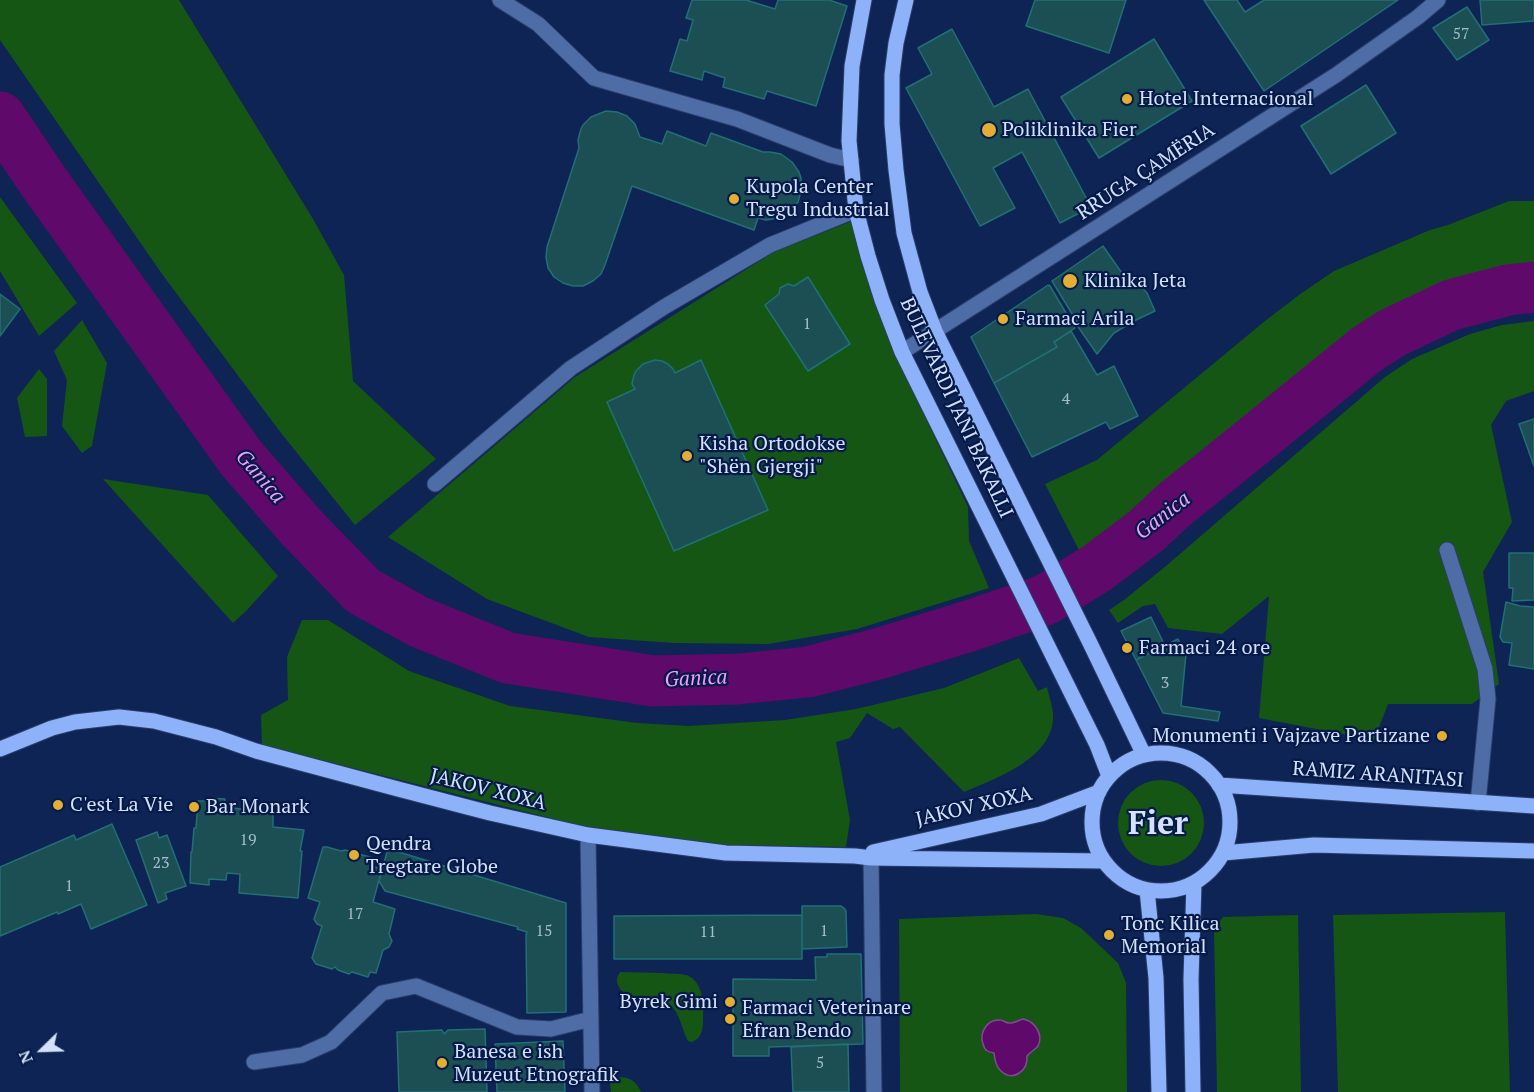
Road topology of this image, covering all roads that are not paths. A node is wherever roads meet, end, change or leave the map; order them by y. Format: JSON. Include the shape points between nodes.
{"nodes":[{"id":1,"x":500,"y":0,"type":"edge"},
{"id":2,"x":864,"y":0,"type":"edge"},
{"id":3,"x":906,"y":0,"type":"edge"},
{"id":4,"x":1438,"y":0,"type":"edge"},
{"id":5,"x":851,"y":160,"type":"junction"},
{"id":6,"x":856,"y":210,"type":"junction"},
{"id":7,"x":935,"y":331,"type":"junction"},
{"id":8,"x":902,"y":352,"type":"junction"},
{"id":9,"x":435,"y":484,"type":"dead end"},
{"id":10,"x":1447,"y":550,"type":"dead end"},
{"id":11,"x":0,"y":749,"type":"edge"},
{"id":12,"x":1144,"y":755,"type":"junction"},
{"id":13,"x":1109,"y":776,"type":"junction"},
{"id":14,"x":1219,"y":785,"type":"junction"},
{"id":15,"x":1099,"y":792,"type":"junction"},
{"id":16,"x":1478,"y":803,"type":"junction"},
{"id":17,"x":1534,"y":806,"type":"edge"},
{"id":18,"x":588,"y":835,"type":"junction"},
{"id":19,"x":1534,"y":851,"type":"edge"},
{"id":20,"x":1223,"y":854,"type":"junction"},
{"id":21,"x":863,"y":857,"type":"junction"},
{"id":22,"x":1103,"y":861,"type":"junction"},
{"id":23,"x":1194,"y":883,"type":"junction"},
{"id":24,"x":1147,"y":890,"type":"junction"},
{"id":25,"x":591,"y":1019,"type":"junction"},
{"id":26,"x":254,"y":1062,"type":"dead end"},
{"id":27,"x":592,"y":1092,"type":"edge"},
{"id":28,"x":874,"y":1092,"type":"edge"},
{"id":29,"x":1158,"y":1092,"type":"edge"},
{"id":30,"x":1193,"y":1092,"type":"edge"}],
"edges":[{"from":1,"to":5,"type":"street","via":[[538,24],[594,78],[737,118]]},
{"from":2,"to":5,"type":"main road","name":"BULEVARDI JANI BAKALLI","via":[[852,66]]},
{"from":3,"to":7,"type":"main road","name":"BULEVARDI JANI BAKALLI","via":[[892,75],[896,170],[908,252]]},
{"from":4,"to":7,"type":"street","name":"RRUGA ÇAMËRIA","via":[[1336,75]]},
{"from":5,"to":6,"type":"main road","name":"BULEVARDI JANI BAKALLI"},
{"from":6,"to":8,"type":"main road","name":"BULEVARDI JANI BAKALLI","via":[[875,280]]},
{"from":6,"to":9,"type":"street","via":[[771,245],[664,306],[571,368]]},
{"from":7,"to":8,"type":"street","name":"RRUGA ÇAMËRIA"},
{"from":7,"to":12,"type":"main road","name":"BULEVARDI JANI BAKALLI"},
{"from":8,"to":13,"type":"main road","name":"BULEVARDI JANI BAKALLI"},
{"from":10,"to":16,"type":"street","via":[[1485,669],[1488,699]]},
{"from":11,"to":18,"type":"main road","name":"JAKOV XOXA","via":[[75,722],[119,717],[154,721],[387,786]]},
{"from":12,"to":13,"type":"main road","via":[[1123,764]]},
{"from":12,"to":14,"type":"main road","via":[[1175,755],[1192,761]]},
{"from":13,"to":15,"type":"main road"},
{"from":14,"to":16,"type":"main road","name":"RAMIZ ARANITASI"},
{"from":14,"to":20,"type":"main road","via":[[1229,820]]},
{"from":15,"to":21,"type":"main road","name":"JAKOV XOXA","via":[[1041,814]]},
{"from":15,"to":22,"type":"main road","via":[[1092,823]]},
{"from":16,"to":17,"type":"main road","name":"RAMIZ ARANITASI"},
{"from":18,"to":21,"type":"main road","name":"JAKOV XOXA","via":[[726,853]]},
{"from":18,"to":25,"type":"street"},
{"from":19,"to":20,"type":"main road","via":[[1314,845]]},
{"from":20,"to":23,"type":"main road"},
{"from":21,"to":22,"type":"main road","name":"JAKOV XOXA"},
{"from":21,"to":28,"type":"street"},
{"from":22,"to":24,"type":"main road","via":[[1130,884]]},
{"from":23,"to":24,"type":"main road","via":[[1170,891]]},
{"from":23,"to":30,"type":"main road"},
{"from":24,"to":29,"type":"main road","via":[[1156,978]]},
{"from":25,"to":26,"type":"street","via":[[550,1029],[517,1027],[416,986],[382,993],[331,1042],[302,1055]]},
{"from":25,"to":27,"type":"street"}]}
